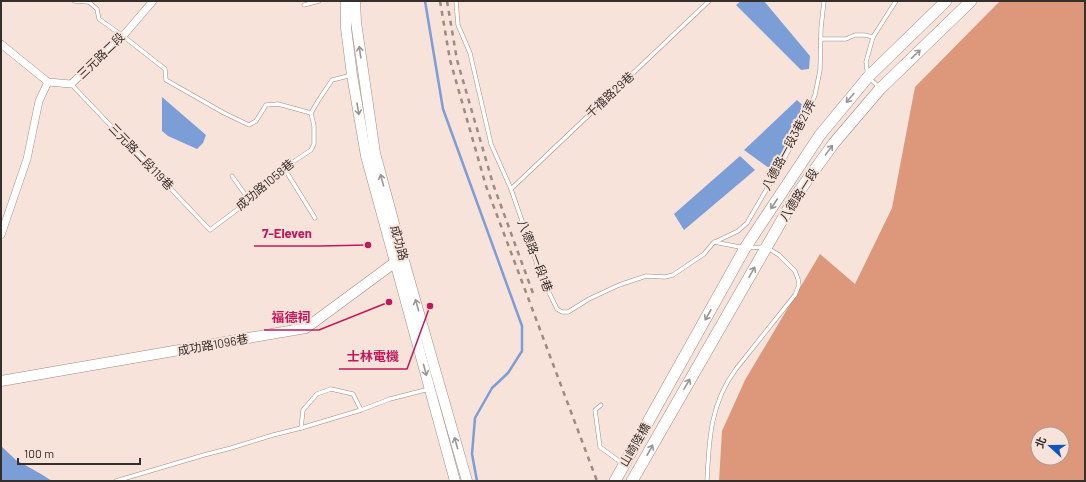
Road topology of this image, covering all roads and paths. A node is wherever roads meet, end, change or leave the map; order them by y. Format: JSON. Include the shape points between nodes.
{"nodes":[{"id":1,"x":74,"y":1,"type":"edge"},
{"id":2,"x":153,"y":1,"type":"edge"},
{"id":3,"x":319,"y":1,"type":"edge"},
{"id":4,"x":346,"y":1,"type":"edge"},
{"id":5,"x":355,"y":1,"type":"edge"},
{"id":6,"x":456,"y":1,"type":"edge"},
{"id":7,"x":709,"y":1,"type":"edge"},
{"id":8,"x":824,"y":1,"type":"edge"},
{"id":9,"x":896,"y":1,"type":"edge"},
{"id":10,"x":946,"y":1,"type":"edge"},
{"id":11,"x":970,"y":1,"type":"edge"},
{"id":12,"x":89,"y":2,"type":"edge"},
{"id":13,"x":304,"y":5,"type":"dead end"},
{"id":14,"x":123,"y":36,"type":"junction"},
{"id":15,"x":873,"y":37,"type":"junction"},
{"id":16,"x":821,"y":39,"type":"junction"},
{"id":17,"x":1,"y":44,"type":"edge"},
{"id":18,"x":352,"y":75,"type":"junction"},
{"id":19,"x":363,"y":75,"type":"junction"},
{"id":20,"x":868,"y":77,"type":"junction"},
{"id":21,"x":48,"y":82,"type":"junction"},
{"id":22,"x":71,"y":84,"type":"junction"},
{"id":23,"x":880,"y":88,"type":"junction"},
{"id":24,"x":311,"y":113,"type":"junction"},
{"id":25,"x":284,"y":168,"type":"junction"},
{"id":26,"x":232,"y":176,"type":"dead end"},
{"id":27,"x":511,"y":189,"type":"junction"},
{"id":28,"x":249,"y":200,"type":"junction"},
{"id":29,"x":315,"y":218,"type":"dead end"},
{"id":30,"x":210,"y":230,"type":"joint"},
{"id":31,"x":1,"y":233,"type":"edge"},
{"id":32,"x":714,"y":242,"type":"junction"},
{"id":33,"x":766,"y":247,"type":"junction"},
{"id":34,"x":745,"y":248,"type":"junction"},
{"id":35,"x":399,"y":261,"type":"junction"},
{"id":36,"x":1,"y":381,"type":"edge"},
{"id":37,"x":435,"y":387,"type":"junction"},
{"id":38,"x":601,"y":405,"type":"dead end"},
{"id":39,"x":655,"y":409,"type":"joint"},
{"id":40,"x":362,"y":410,"type":"junction"},
{"id":41,"x":668,"y":418,"type":"joint"},
{"id":42,"x":301,"y":428,"type":"junction"},
{"id":43,"x":624,"y":464,"type":"junction"},
{"id":44,"x":116,"y":481,"type":"edge"},
{"id":45,"x":455,"y":481,"type":"edge"},
{"id":46,"x":467,"y":481,"type":"edge"},
{"id":47,"x":615,"y":481,"type":"edge"},
{"id":48,"x":632,"y":481,"type":"edge"},
{"id":49,"x":707,"y":481,"type":"edge"}],
"edges":[{"from":1,"to":12,"type":"lane"},
{"from":2,"to":14,"type":"street","name":"三元路二段"},
{"from":3,"to":13,"type":"lane"},
{"from":4,"to":18,"type":"street","name":"成功路","via":[[346,28]]},
{"from":19,"to":5,"type":"street","name":"成功路","one_way":true},
{"from":6,"to":27,"type":"lane","name":"八德路一段1巷","via":[[458,25],[470,53],[491,144]]},
{"from":7,"to":27,"type":"lane","name":"千禧路29巷"},
{"from":8,"to":16,"type":"lane","name":"八德路一段3巷21弄"},
{"from":9,"to":15,"type":"lane"},
{"from":10,"to":20,"type":"main road","name":"八德路一段"},
{"from":23,"to":11,"type":"main road","name":"八德路一段","one_way":true},
{"from":12,"to":14,"type":"lane","via":[[97,9],[99,19]]},
{"from":14,"to":22,"type":"street","name":"三元路二段"},
{"from":14,"to":24,"type":"lane","via":[[165,69],[166,80],[249,125],[256,121],[266,105],[278,104]]},
{"from":15,"to":16,"type":"lane","via":[[864,34],[846,39]]},
{"from":15,"to":20,"type":"lane","via":[[866,62]]},
{"from":16,"to":32,"type":"lane","name":"八德路一段3巷21弄","via":[[820,70],[815,95],[802,125],[747,223],[738,231]]},
{"from":17,"to":21,"type":"street"},
{"from":18,"to":19,"type":"lane"},
{"from":18,"to":24,"type":"lane","via":[[332,80]]},
{"from":18,"to":35,"type":"street","name":"成功路","one_way":true,"via":[[366,156]]},
{"from":35,"to":19,"type":"street","name":"成功路","one_way":true,"via":[[375,153]]},
{"from":20,"to":23,"type":"lane"},
{"from":20,"to":34,"type":"main road","name":"八德路一段","one_way":true,"via":[[820,135]]},
{"from":21,"to":22,"type":"street","name":"三元路二段"},
{"from":21,"to":31,"type":"street","via":[[39,101],[27,159]]},
{"from":22,"to":30,"type":"lane","name":"三元路二段119巷"},
{"from":33,"to":23,"type":"main road","name":"八德路一段","one_way":true,"via":[[797,194],[834,143]]},
{"from":24,"to":25,"type":"lane","name":"成功路1058巷","via":[[314,144],[311,150]]},
{"from":25,"to":28,"type":"lane","name":"成功路1058巷","via":[[266,188]]},
{"from":25,"to":29,"type":"lane"},
{"from":26,"to":28,"type":"lane"},
{"from":27,"to":32,"type":"lane","name":"八德路一段1巷","via":[[540,276],[557,309],[562,312],[568,312],[619,285],[646,276],[673,275],[704,254]]},
{"from":28,"to":30,"type":"lane","name":"成功路1058巷"},
{"from":32,"to":34,"type":"lane"},
{"from":33,"to":34,"type":"lane"},
{"from":41,"to":33,"type":"main road","name":"八德路一段","one_way":true},
{"from":33,"to":49,"type":"lane","via":[[779,255],[795,271],[799,285],[795,295],[727,381],[714,415]]},
{"from":34,"to":39,"type":"main road","name":"八德路一段","one_way":true},
{"from":35,"to":36,"type":"street","name":"成功路1096巷","via":[[306,328]]},
{"from":35,"to":37,"type":"street","name":"成功路"},
{"from":37,"to":40,"type":"lane","via":[[390,399]]},
{"from":37,"to":45,"type":"street","name":"成功路"},
{"from":46,"to":37,"type":"street","name":"成功路","one_way":true},
{"from":38,"to":43,"type":"lane","via":[[595,410],[600,447]]},
{"from":39,"to":43,"type":"main road","name":"山崎陸橋"},
{"from":40,"to":42,"type":"lane"},
{"from":40,"to":42,"type":"lane","via":[[353,394],[331,389],[318,394],[304,410]]},
{"from":48,"to":41,"type":"main road","name":"山崎陸橋","one_way":true},
{"from":42,"to":44,"type":"lane"},
{"from":43,"to":47,"type":"main road","name":"山崎陸橋"}]}
